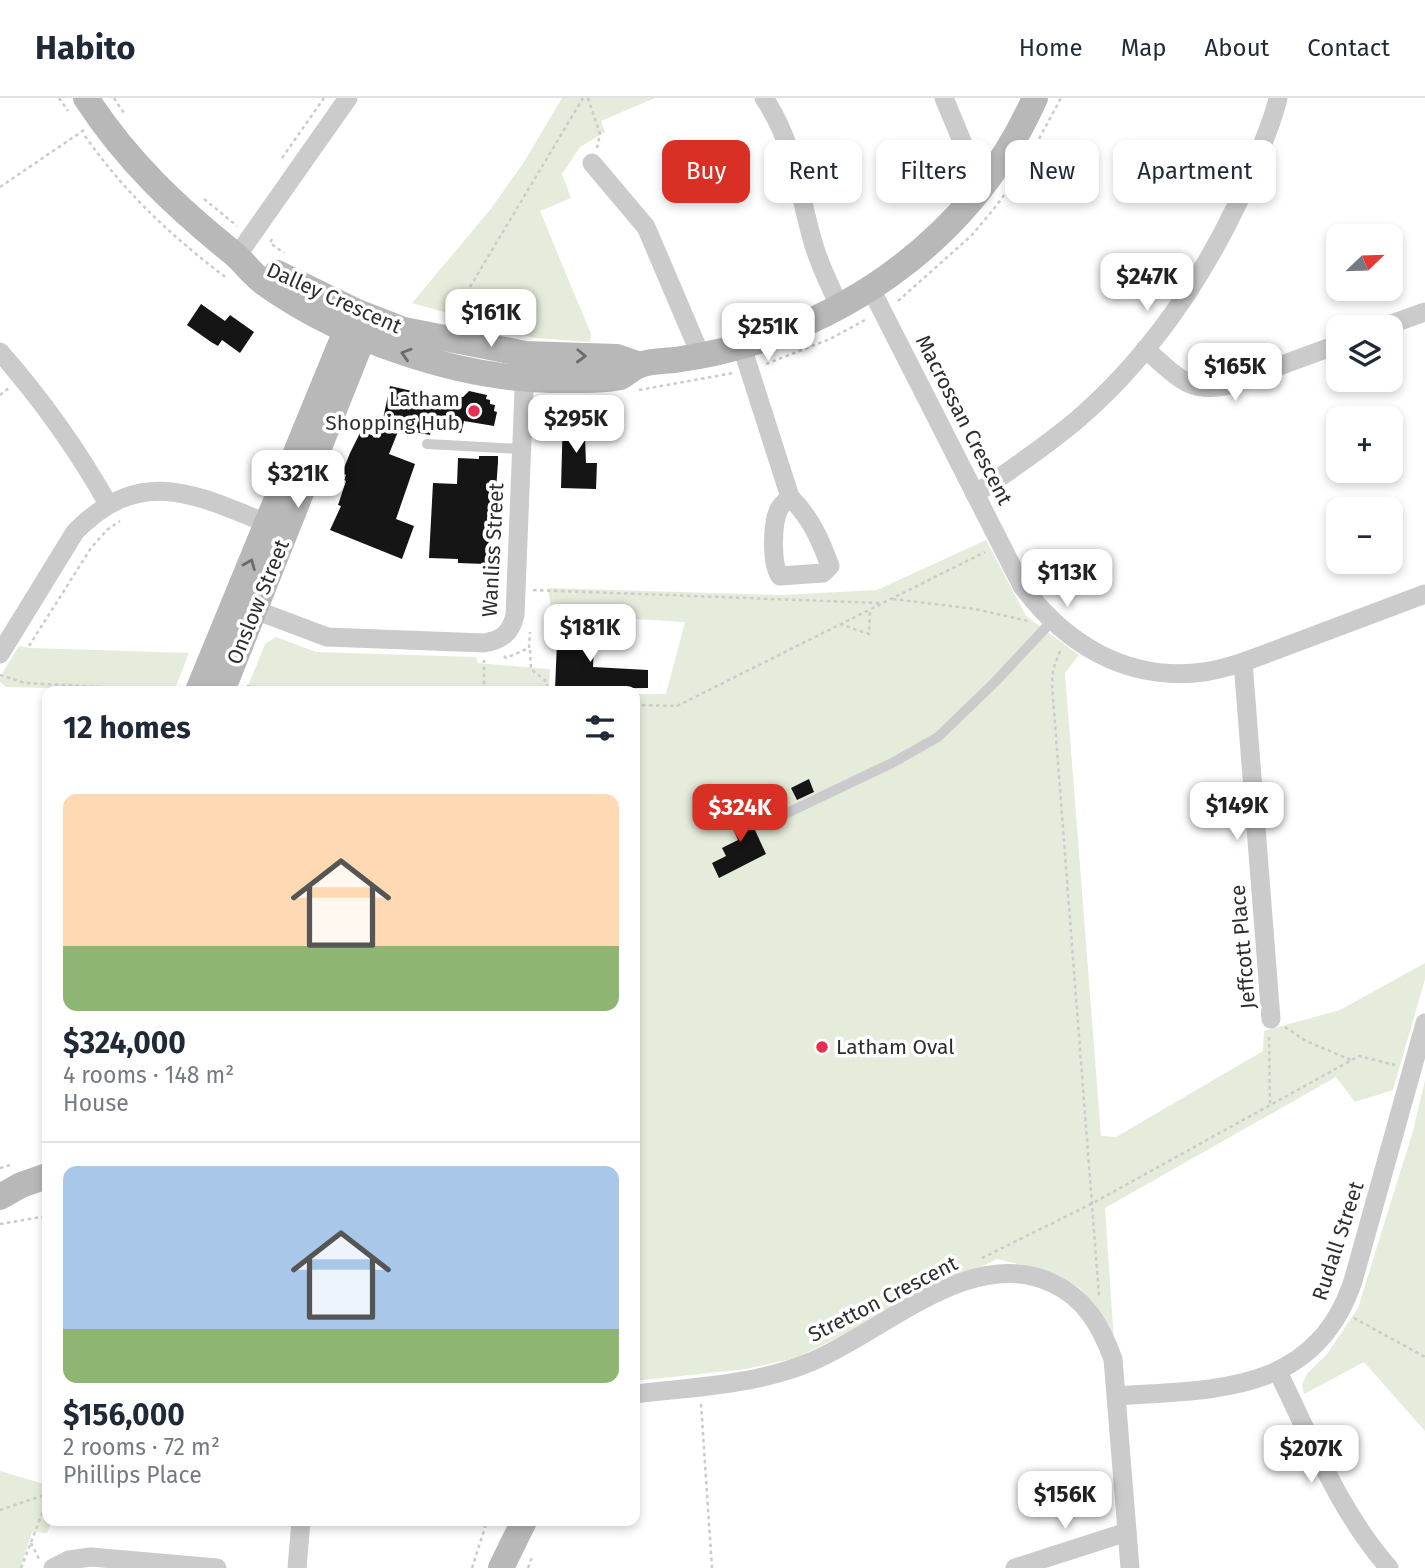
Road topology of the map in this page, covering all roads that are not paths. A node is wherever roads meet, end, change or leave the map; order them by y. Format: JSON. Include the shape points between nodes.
{"nodes":[{"id":1,"x":348,"y":98,"type":"edge"},
{"id":2,"x":764,"y":98,"type":"edge"},
{"id":3,"x":944,"y":98,"type":"edge"},
{"id":4,"x":1035,"y":98,"type":"edge"},
{"id":5,"x":1278,"y":98,"type":"edge"},
{"id":6,"x":100,"y":105,"type":"edge"},
{"id":7,"x":962,"y":140,"type":"edge"},
{"id":8,"x":593,"y":163,"type":"road end"},
{"id":9,"x":991,"y":173,"type":"edge"},
{"id":10,"x":966,"y":203,"type":"edge"},
{"id":11,"x":237,"y":256,"type":"junction"},
{"id":12,"x":871,"y":289,"type":"junction"},
{"id":13,"x":840,"y":308,"type":"junction"},
{"id":14,"x":1425,"y":312,"type":"edge"},
{"id":15,"x":1403,"y":320,"type":"edge"},
{"id":16,"x":359,"y":323,"type":"junction"},
{"id":17,"x":1145,"y":349,"type":"junction"},
{"id":18,"x":1326,"y":349,"type":"edge"},
{"id":19,"x":0,"y":352,"type":"edge"},
{"id":20,"x":701,"y":356,"type":"junction"},
{"id":21,"x":747,"y":357,"type":"junction"},
{"id":22,"x":525,"y":366,"type":"junction"},
{"id":23,"x":427,"y":444,"type":"dead end"},
{"id":24,"x":521,"y":449,"type":"junction"},
{"id":25,"x":975,"y":494,"type":"junction"},
{"id":26,"x":790,"y":497,"type":"dead end"},
{"id":27,"x":108,"y":504,"type":"junction"},
{"id":28,"x":277,"y":527,"type":"junction"},
{"id":29,"x":1425,"y":594,"type":"edge"},
{"id":30,"x":245,"y":606,"type":"junction"},
{"id":31,"x":1041,"y":622,"type":"junction"},
{"id":32,"x":0,"y":654,"type":"edge"},
{"id":33,"x":1243,"y":662,"type":"junction"},
{"id":34,"x":201,"y":686,"type":"edge"},
{"id":35,"x":223,"y":686,"type":"edge"},
{"id":36,"x":766,"y":823,"type":"dead end"},
{"id":37,"x":1271,"y":1018,"type":"road end"},
{"id":38,"x":1425,"y":1023,"type":"edge"},
{"id":39,"x":42,"y":1178,"type":"edge"},
{"id":40,"x":42,"y":1195,"type":"edge"},
{"id":41,"x":0,"y":1196,"type":"edge"},
{"id":42,"x":1278,"y":1372,"type":"junction"},
{"id":43,"x":640,"y":1393,"type":"edge"},
{"id":44,"x":1117,"y":1396,"type":"junction"},
{"id":45,"x":301,"y":1526,"type":"edge"},
{"id":46,"x":510,"y":1526,"type":"edge"},
{"id":47,"x":521,"y":1526,"type":"edge"},
{"id":48,"x":1128,"y":1532,"type":"junction"},
{"id":49,"x":505,"y":1558,"type":"edge"},
{"id":50,"x":46,"y":1564,"type":"edge"},
{"id":51,"x":217,"y":1568,"type":"edge"},
{"id":52,"x":297,"y":1568,"type":"edge"},
{"id":53,"x":1015,"y":1568,"type":"edge"},
{"id":54,"x":1130,"y":1568,"type":"edge"},
{"id":55,"x":1389,"y":1568,"type":"edge"}],
"edges":[{"from":1,"to":11,"type":"street"},
{"from":2,"to":13,"type":"street","via":[[797,167],[813,244]]},
{"from":3,"to":7,"type":"street"},
{"from":4,"to":9,"type":"street","name":"Dalley Crescent"},
{"from":5,"to":17,"type":"street","via":[[1243,195],[1199,275]]},
{"from":6,"to":11,"type":"street","name":"Dalley Crescent","via":[[144,174],[188,218]]},
{"from":8,"to":20,"type":"street","via":[[646,227]]},
{"from":10,"to":12,"type":"street","name":"Dalley Crescent","via":[[931,243]]},
{"from":11,"to":16,"type":"street","name":"Dalley Crescent","via":[[277,272]]},
{"from":12,"to":13,"type":"street","name":"Dalley Crescent"},
{"from":12,"to":25,"type":"street","name":"Macrossan Crescent"},
{"from":13,"to":21,"type":"street","name":"Dalley Crescent"},
{"from":14,"to":15,"type":"street"},
{"from":16,"to":22,"type":"street","name":"Dalley Crescent","via":[[453,342]]},
{"from":16,"to":28,"type":"street","name":"Onslow Street"},
{"from":17,"to":18,"type":"street","via":[[1184,381],[1205,390]]},
{"from":17,"to":25,"type":"street","via":[[1079,418]]},
{"from":19,"to":27,"type":"street","via":[[45,404]]},
{"from":20,"to":21,"type":"street","name":"Dalley Crescent"},
{"from":20,"to":22,"type":"street","name":"Dalley Crescent","via":[[640,365],[617,357]]},
{"from":21,"to":26,"type":"street"},
{"from":22,"to":24,"type":"street","name":"Wanliss Street"},
{"from":23,"to":24,"type":"lane"},
{"from":24,"to":30,"type":"street","name":"Wanliss Street","via":[[515,615],[510,631],[500,639],[484,643],[327,637]]},
{"from":25,"to":31,"type":"street","name":"Macrossan Crescent"},
{"from":27,"to":28,"type":"street","via":[[135,493],[176,491]]},
{"from":27,"to":32,"type":"street","via":[[75,531]]},
{"from":28,"to":30,"type":"street","name":"Onslow Street"},
{"from":29,"to":33,"type":"street","name":"Macrossan Crescent"},
{"from":30,"to":34,"type":"street","name":"Onslow Street"},
{"from":30,"to":35,"type":"street","name":"Onslow Street"},
{"from":31,"to":33,"type":"street","name":"Macrossan Crescent","via":[[1097,654],[1132,667],[1169,673]]},
{"from":31,"to":36,"type":"lane","via":[[995,682],[938,737]]},
{"from":33,"to":37,"type":"street","name":"Jeffcott Place"},
{"from":38,"to":42,"type":"street","name":"Rudall Street","via":[[1341,1312],[1321,1339]]},
{"from":39,"to":41,"type":"street"},
{"from":40,"to":41,"type":"street"},
{"from":42,"to":44,"type":"street","name":"Rudall Street","via":[[1238,1386]]},
{"from":42,"to":55,"type":"street","via":[[1346,1510]]},
{"from":43,"to":44,"type":"street","name":"Stretton Crescent","via":[[760,1378],[814,1360],[951,1286],[991,1273],[1020,1273],[1073,1295],[1087,1309],[1103,1332],[1113,1359]]},
{"from":44,"to":48,"type":"street","name":"Stretton Crescent"},
{"from":45,"to":52,"type":"street"},
{"from":46,"to":49,"type":"street"},
{"from":47,"to":49,"type":"street"},
{"from":48,"to":53,"type":"street"},
{"from":48,"to":54,"type":"street","name":"Stretton Crescent"},
{"from":50,"to":51,"type":"street","via":[[91,1557]]}]}
